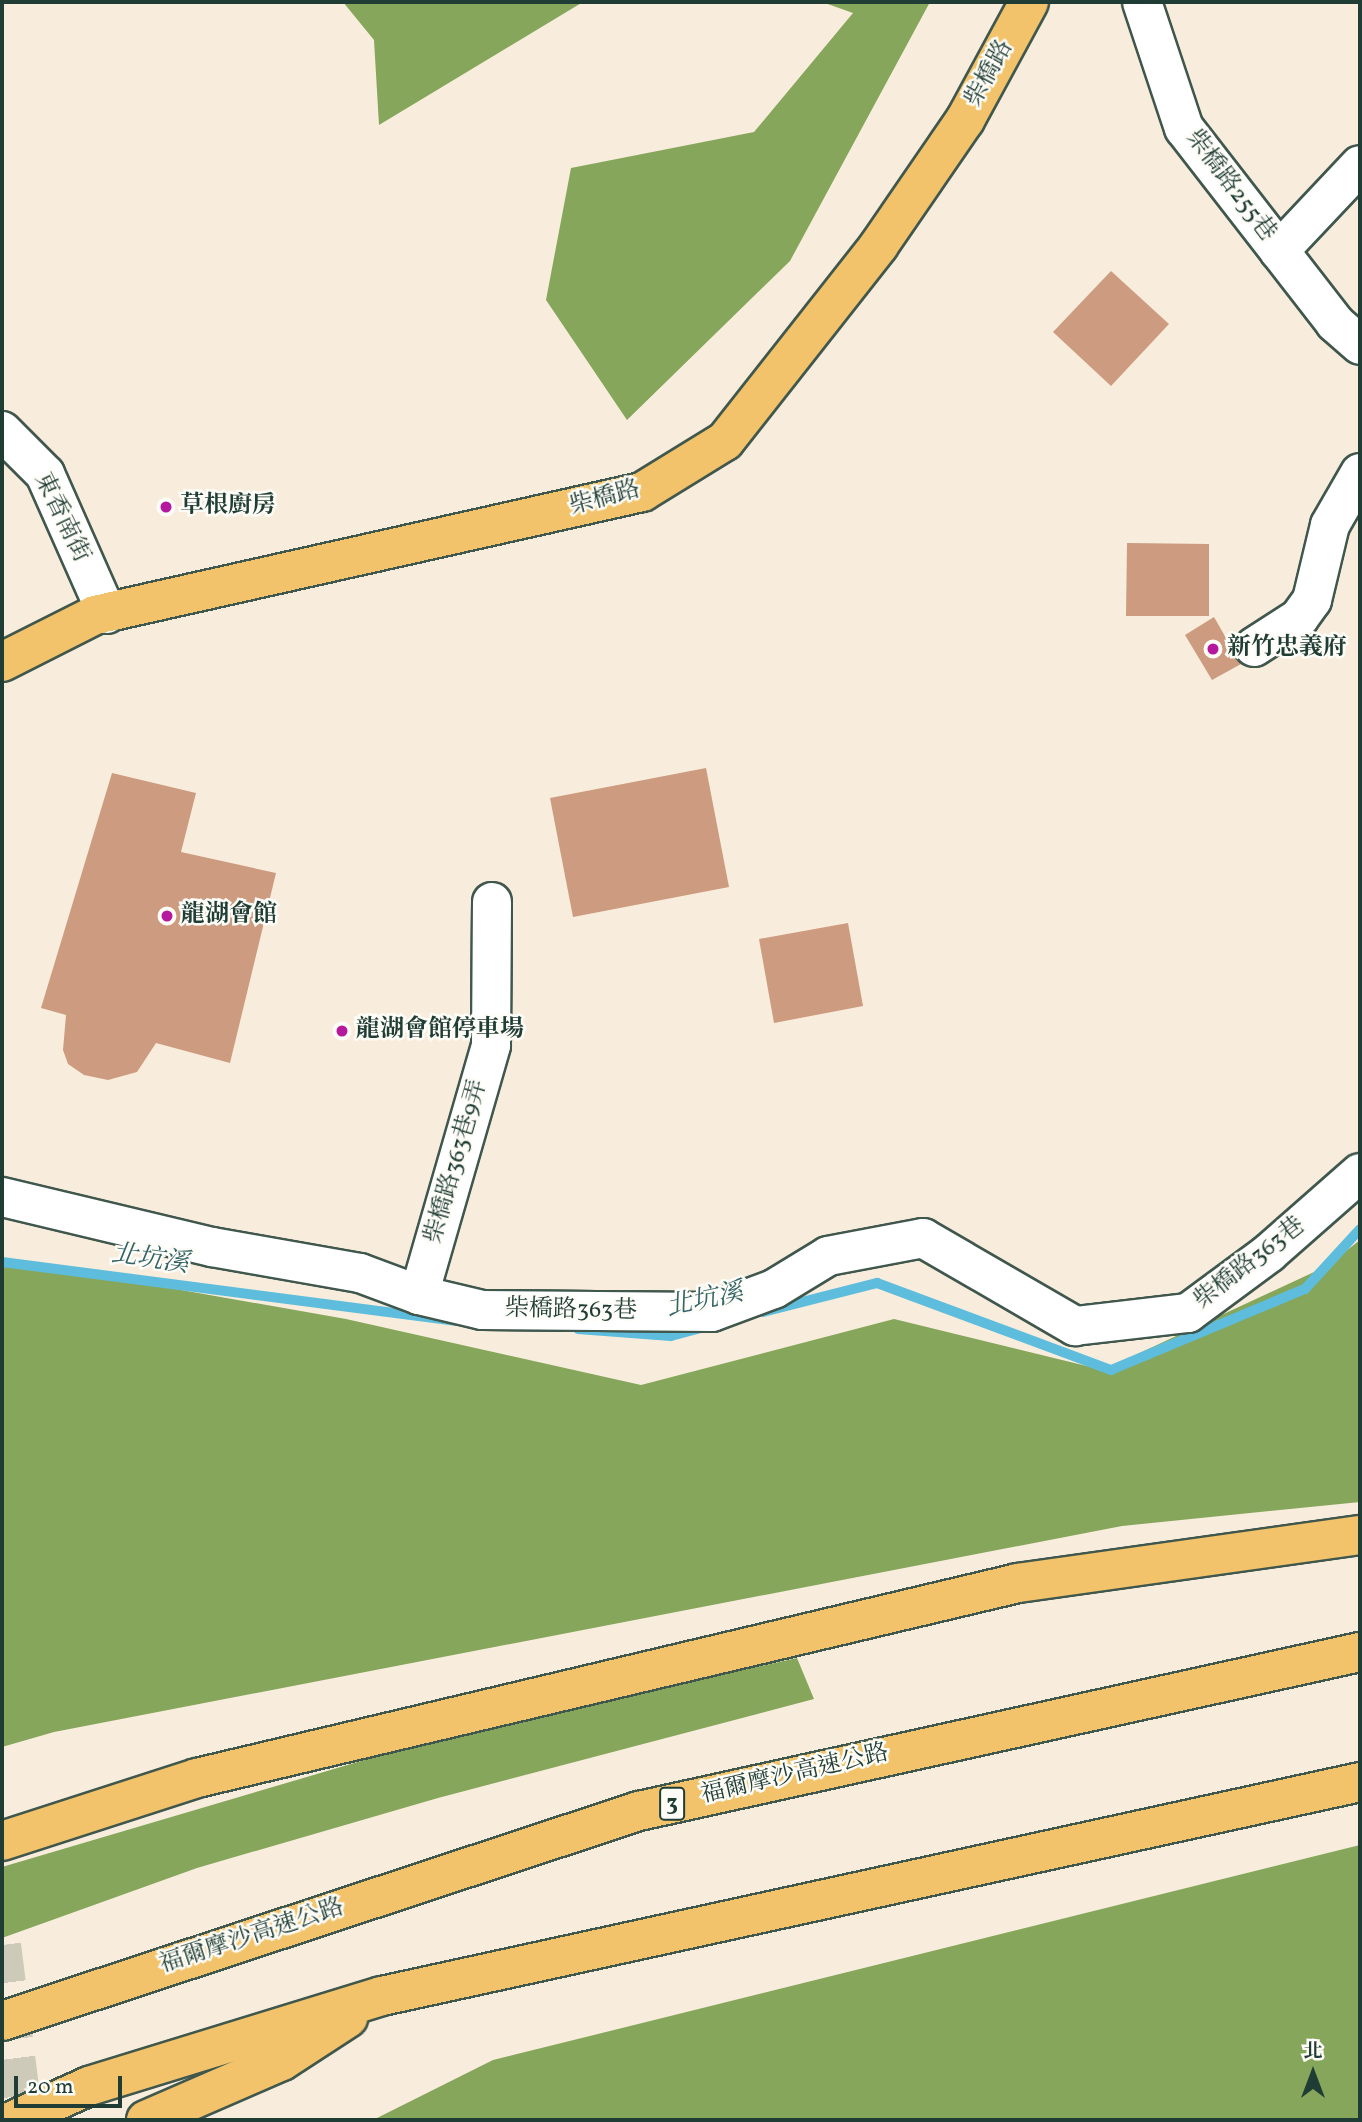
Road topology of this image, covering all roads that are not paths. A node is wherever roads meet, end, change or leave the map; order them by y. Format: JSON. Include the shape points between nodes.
{"nodes":[{"id":1,"x":1030,"y":2,"type":"edge"},
{"id":2,"x":1142,"y":2,"type":"edge"},
{"id":3,"x":1360,"y":165,"type":"edge"},
{"id":4,"x":1279,"y":251,"type":"junction"},
{"id":5,"x":1360,"y":345,"type":"edge"},
{"id":6,"x":2,"y":430,"type":"edge"},
{"id":7,"x":1360,"y":473,"type":"edge"},
{"id":8,"x":107,"y":614,"type":"junction"},
{"id":9,"x":1254,"y":648,"type":"dead end"},
{"id":10,"x":2,"y":662,"type":"edge"},
{"id":11,"x":492,"y":902,"type":"dead end"},
{"id":12,"x":1360,"y":1173,"type":"edge"},
{"id":13,"x":2,"y":1197,"type":"edge"},
{"id":14,"x":419,"y":1295,"type":"junction"},
{"id":15,"x":1360,"y":1535,"type":"edge"},
{"id":16,"x":1360,"y":1653,"type":"edge"},
{"id":17,"x":1360,"y":1782,"type":"edge"},
{"id":18,"x":2,"y":1842,"type":"edge"},
{"id":19,"x":382,"y":1996,"type":"junction"},
{"id":20,"x":2,"y":2021,"type":"edge"},
{"id":21,"x":14,"y":2120,"type":"edge"},
{"id":22,"x":146,"y":2120,"type":"edge"}],
"edges":[{"from":1,"to":8,"type":"main road","name":"柴橋路","via":[[965,120],[879,245],[724,441],[642,492]]},
{"from":2,"to":4,"type":"street","name":"柴橋路255巷","via":[[1184,128]]},
{"from":3,"to":4,"type":"street"},
{"from":4,"to":5,"type":"street","name":"柴橋路255巷","via":[[1335,323]]},
{"from":6,"to":8,"type":"street","name":"東香南街","via":[[45,474]]},
{"from":7,"to":9,"type":"street","via":[[1330,525],[1312,600],[1299,618]]},
{"from":8,"to":10,"type":"main road","name":"柴橋路","via":[[71,626]]},
{"from":11,"to":14,"type":"street","name":"柴橋路363巷9弄","via":[[491,1045]]},
{"from":12,"to":14,"type":"street","name":"柴橋路363巷","via":[[1269,1253],[1188,1313],[1075,1326],[923,1238],[828,1256],[774,1289],[712,1312],[482,1310]]},
{"from":13,"to":14,"type":"street","name":"柴橋路363巷","via":[[212,1247],[360,1273]]},
{"from":15,"to":18,"type":"main road","via":[[1018,1583],[197,1778]]},
{"from":16,"to":20,"type":"main road","name":"福爾摩沙高速公路","number":"3","via":[[639,1811]]},
{"from":17,"to":19,"type":"main road"},
{"from":19,"to":21,"type":"main road","via":[[89,2086]]},
{"from":19,"to":22,"type":"main road","via":[[282,2061]]}]}
